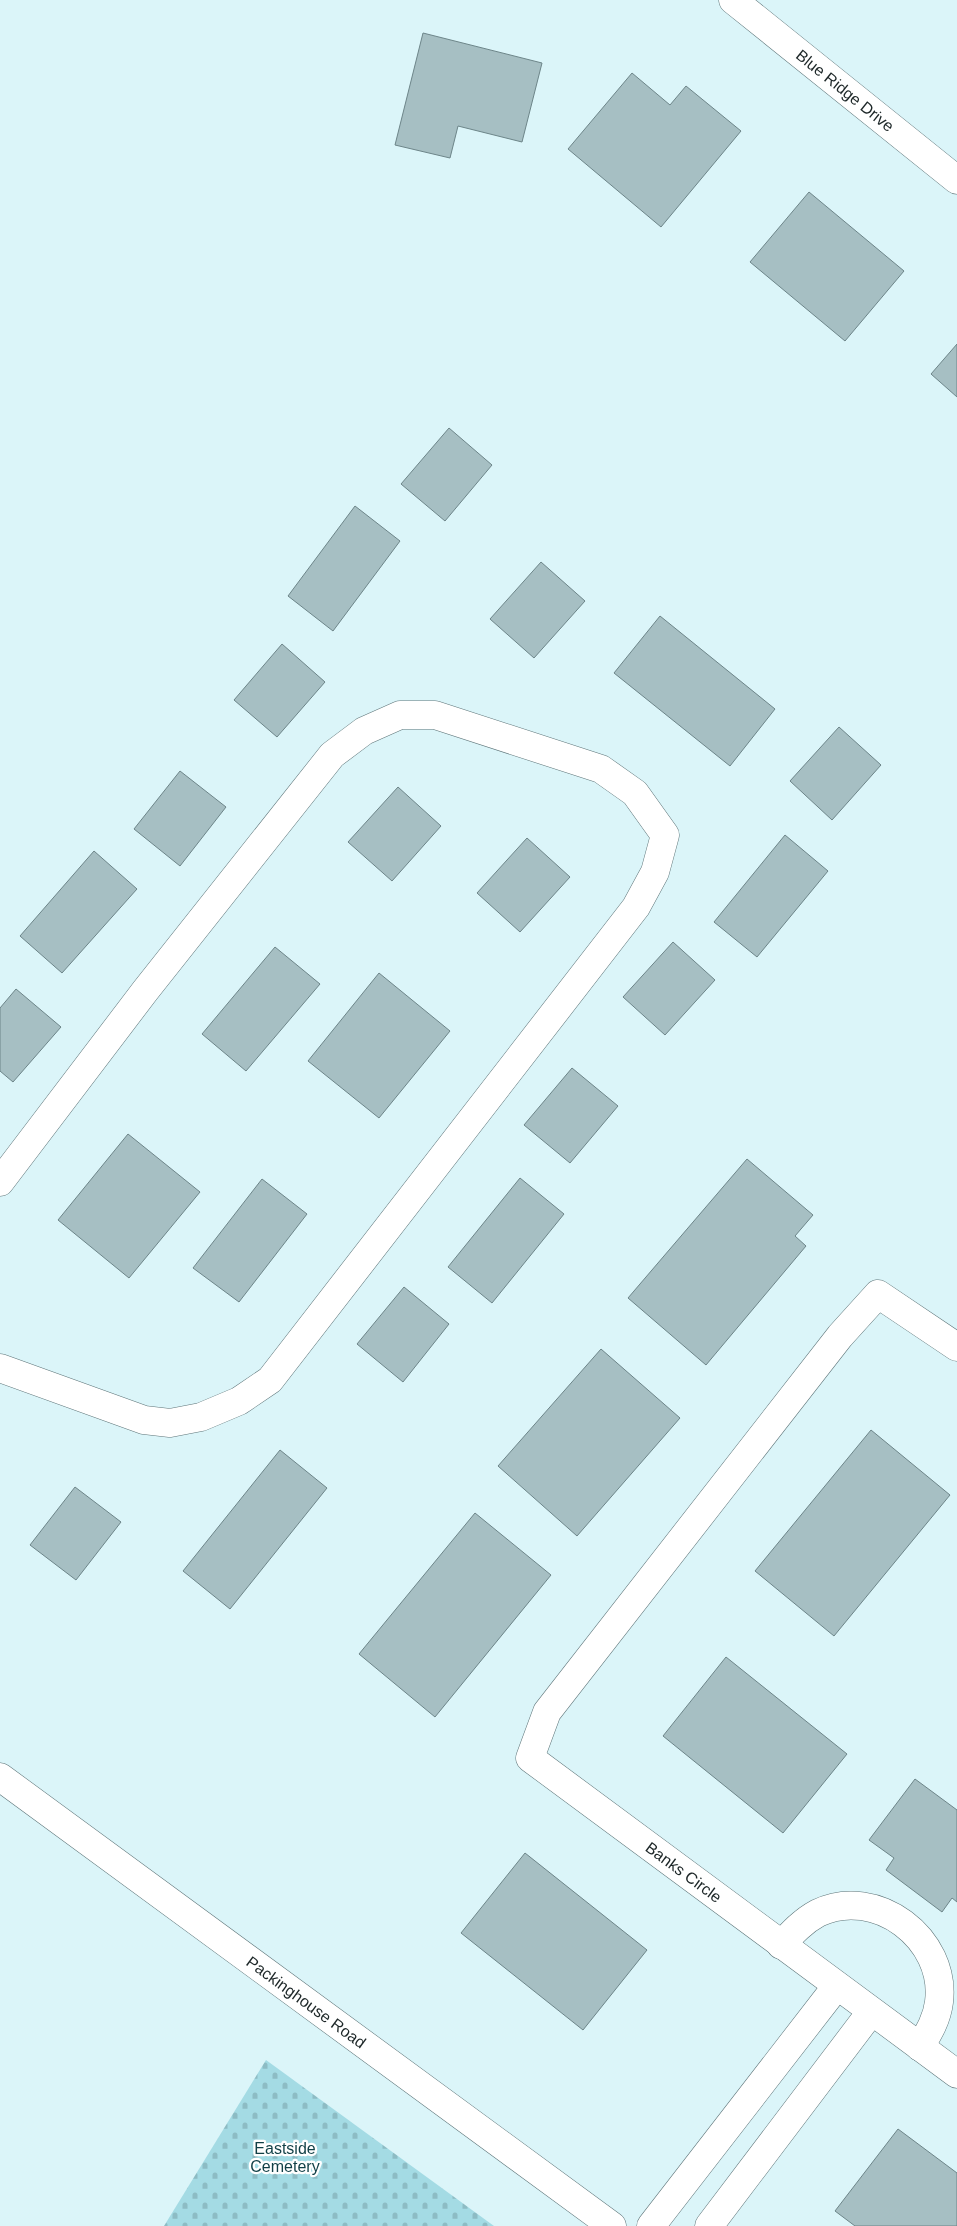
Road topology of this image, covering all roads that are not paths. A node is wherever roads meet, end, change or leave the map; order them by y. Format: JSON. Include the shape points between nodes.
{"nodes":[{"id":1,"x":733,"y":0,"type":"edge"},
{"id":2,"x":957,"y":180,"type":"edge"},
{"id":3,"x":0,"y":1182,"type":"edge"},
{"id":4,"x":957,"y":1347,"type":"edge"},
{"id":5,"x":0,"y":1368,"type":"edge"},
{"id":6,"x":0,"y":1777,"type":"edge"},
{"id":7,"x":781,"y":1946,"type":"junction"},
{"id":8,"x":836,"y":1987,"type":"junction"},
{"id":9,"x":871,"y":2012,"type":"junction"},
{"id":10,"x":920,"y":2047,"type":"junction"},
{"id":11,"x":957,"y":2074,"type":"edge"},
{"id":12,"x":612,"y":2226,"type":"edge"},
{"id":13,"x":651,"y":2226,"type":"edge"},
{"id":14,"x":710,"y":2226,"type":"edge"}],
"edges":[{"from":1,"to":2,"type":"street","name":"Blue Ridge Drive"},
{"from":3,"to":5,"type":"street","via":[[145,991],[332,756],[364,731],[400,715],[435,715],[601,769],[635,793],[665,835],[655,872],[636,907],[270,1380],[239,1401],[201,1417],[170,1423],[144,1420]]},
{"from":4,"to":7,"type":"street","name":"Banks Circle","via":[[878,1294],[840,1336],[547,1712],[530,1758]]},
{"from":6,"to":12,"type":"street","name":"Packinghouse Road"},
{"from":7,"to":8,"type":"street","name":"Banks Circle"},
{"from":7,"to":10,"type":"street","via":[[798,1926],[820,1913],[844,1906],[870,1907],[894,1916],[914,1931],[930,1951],[938,1975],[939,2001],[933,2025]]},
{"from":8,"to":9,"type":"street","name":"Banks Circle"},
{"from":8,"to":13,"type":"street"},
{"from":9,"to":10,"type":"street","name":"Banks Circle"},
{"from":9,"to":14,"type":"street"},
{"from":10,"to":11,"type":"street","name":"Banks Circle"}]}
